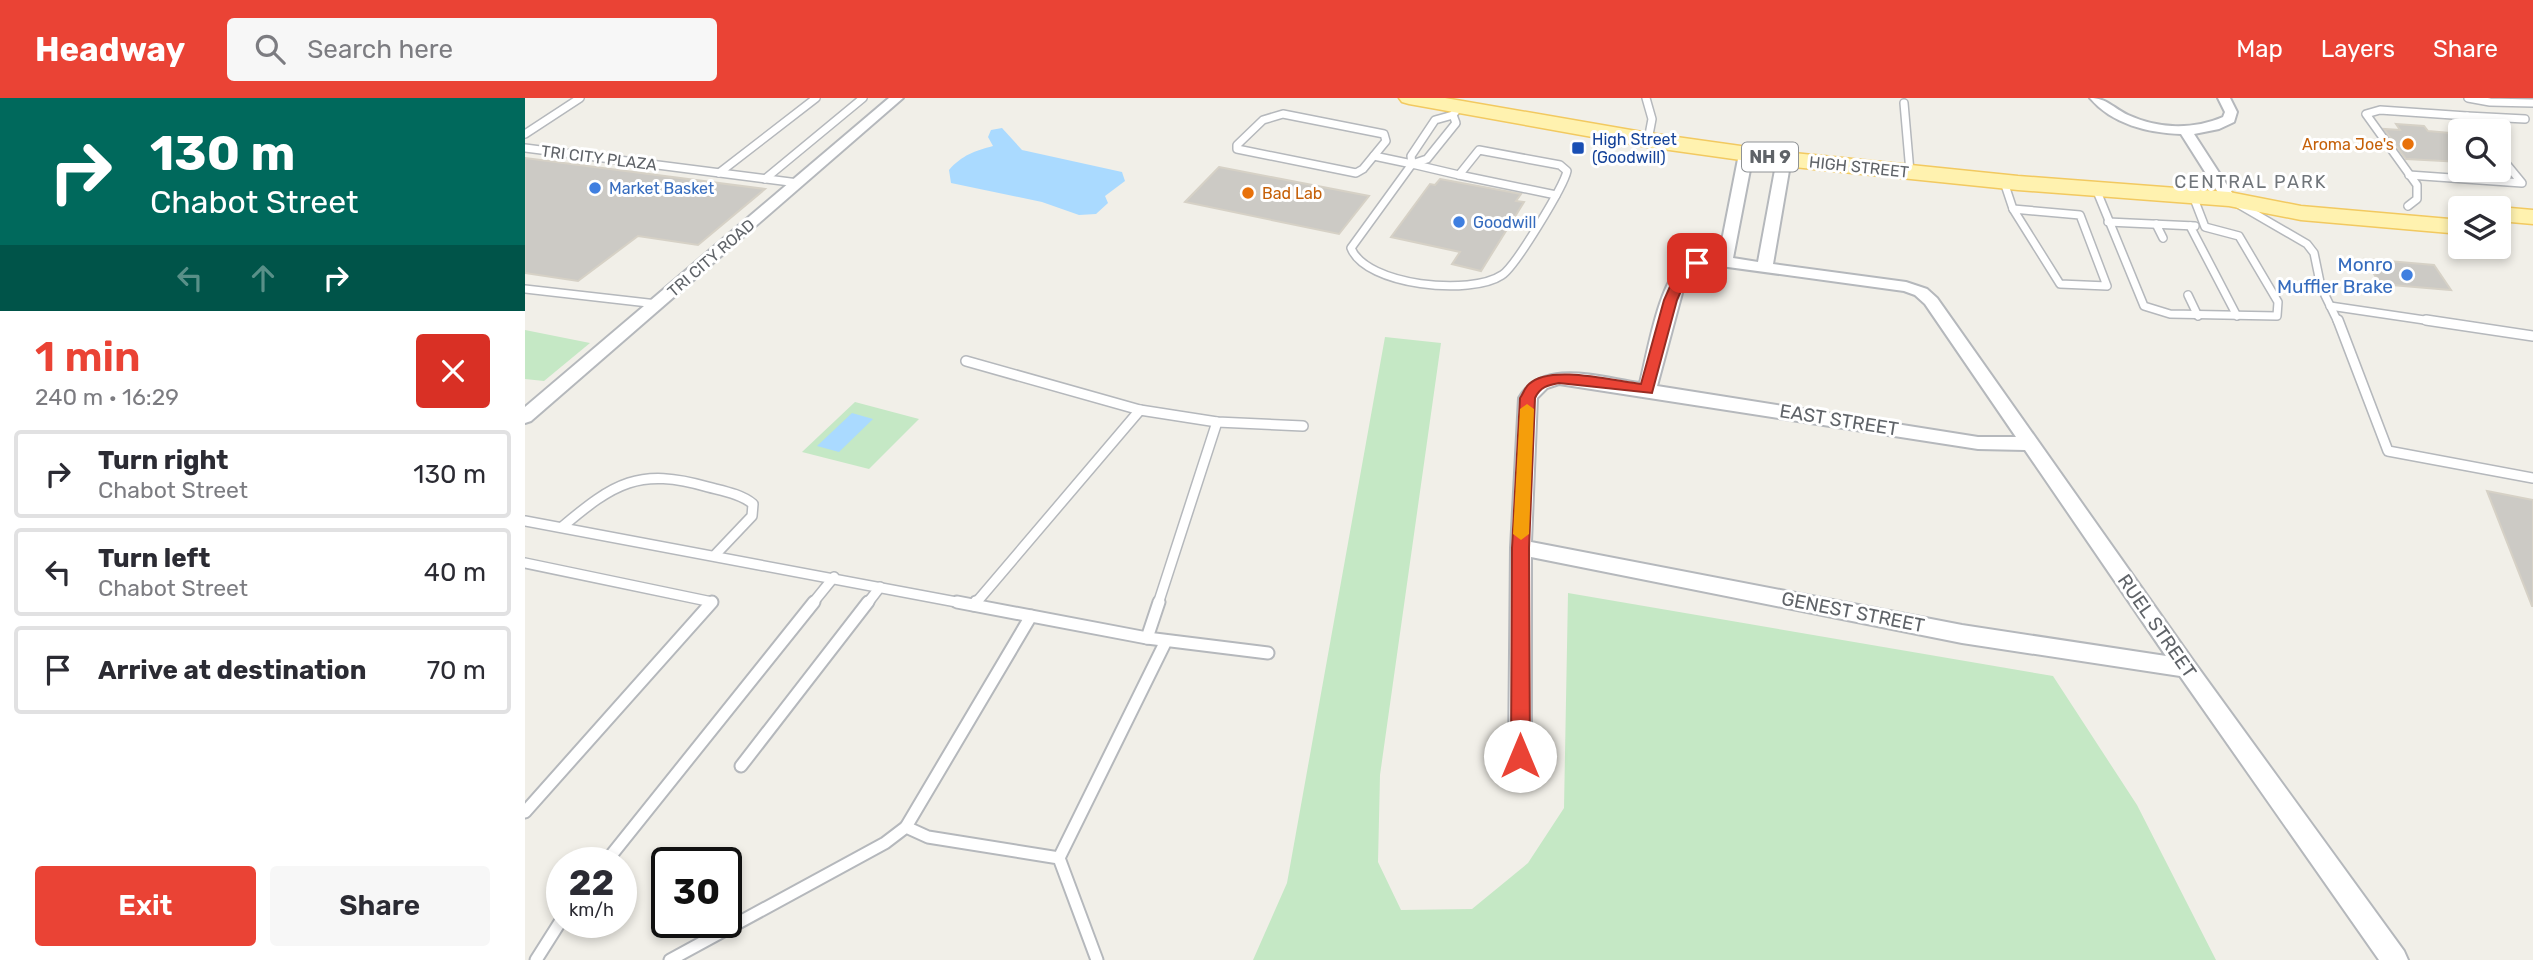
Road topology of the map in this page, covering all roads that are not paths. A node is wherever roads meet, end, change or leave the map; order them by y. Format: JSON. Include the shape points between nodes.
{"nodes":[{"id":1,"x":580,"y":98,"type":"edge"},
{"id":2,"x":816,"y":98,"type":"edge"},
{"id":3,"x":863,"y":98,"type":"edge"},
{"id":4,"x":897,"y":98,"type":"edge"},
{"id":5,"x":1409,"y":98,"type":"edge"},
{"id":6,"x":1646,"y":98,"type":"edge"},
{"id":7,"x":2096,"y":98,"type":"edge"},
{"id":8,"x":2224,"y":98,"type":"edge"},
{"id":9,"x":2468,"y":98,"type":"edge"},
{"id":10,"x":1904,"y":103,"type":"dead end"},
{"id":11,"x":2508,"y":103,"type":"junction"},
{"id":12,"x":2533,"y":103,"type":"edge"},
{"id":13,"x":1456,"y":111,"type":"junction"},
{"id":14,"x":2467,"y":116,"type":"junction"},
{"id":15,"x":2470,"y":119,"type":"edge"},
{"id":16,"x":2525,"y":119,"type":"junction"},
{"id":17,"x":2533,"y":126,"type":"edge"},
{"id":18,"x":2186,"y":132,"type":"junction"},
{"id":19,"x":525,"y":134,"type":"edge"},
{"id":20,"x":1648,"y":139,"type":"junction"},
{"id":21,"x":525,"y":148,"type":"edge"},
{"id":22,"x":1746,"y":154,"type":"junction"},
{"id":23,"x":1374,"y":156,"type":"junction"},
{"id":24,"x":1784,"y":159,"type":"junction"},
{"id":25,"x":1412,"y":164,"type":"junction"},
{"id":26,"x":2511,"y":170,"type":"edge"},
{"id":27,"x":1910,"y":172,"type":"junction"},
{"id":28,"x":719,"y":173,"type":"junction"},
{"id":29,"x":1459,"y":175,"type":"junction"},
{"id":30,"x":2409,"y":175,"type":"junction"},
{"id":31,"x":2448,"y":178,"type":"edge"},
{"id":32,"x":765,"y":179,"type":"junction"},
{"id":33,"x":2004,"y":182,"type":"junction"},
{"id":34,"x":2508,"y":182,"type":"edge"},
{"id":35,"x":798,"y":183,"type":"junction"},
{"id":36,"x":2096,"y":189,"type":"junction"},
{"id":37,"x":1556,"y":195,"type":"junction"},
{"id":38,"x":2193,"y":196,"type":"junction"},
{"id":39,"x":2229,"y":199,"type":"junction"},
{"id":40,"x":2408,"y":206,"type":"junction"},
{"id":41,"x":2013,"y":209,"type":"junction"},
{"id":42,"x":2448,"y":209,"type":"edge"},
{"id":43,"x":2511,"y":215,"type":"edge"},
{"id":44,"x":2533,"y":217,"type":"edge"},
{"id":45,"x":2108,"y":222,"type":"junction"},
{"id":46,"x":2156,"y":224,"type":"junction"},
{"id":47,"x":2190,"y":226,"type":"junction"},
{"id":48,"x":2448,"y":226,"type":"edge"},
{"id":49,"x":2205,"y":227,"type":"junction"},
{"id":50,"x":2511,"y":231,"type":"edge"},
{"id":51,"x":2533,"y":233,"type":"edge"},
{"id":52,"x":2163,"y":238,"type":"dead end"},
{"id":53,"x":1725,"y":262,"type":"junction"},
{"id":54,"x":1765,"y":268,"type":"junction"},
{"id":55,"x":525,"y":289,"type":"edge"},
{"id":56,"x":2188,"y":295,"type":"dead end"},
{"id":57,"x":657,"y":304,"type":"junction"},
{"id":58,"x":2330,"y":306,"type":"junction"},
{"id":59,"x":2198,"y":316,"type":"junction"},
{"id":60,"x":2237,"y":316,"type":"junction"},
{"id":61,"x":2533,"y":336,"type":"edge"},
{"id":62,"x":966,"y":361,"type":"dead end"},
{"id":63,"x":1647,"y":390,"type":"junction"},
{"id":64,"x":1140,"y":410,"type":"junction"},
{"id":65,"x":525,"y":417,"type":"edge"},
{"id":66,"x":1217,"y":422,"type":"junction"},
{"id":67,"x":1303,"y":426,"type":"dead end"},
{"id":68,"x":2031,"y":444,"type":"junction"},
{"id":69,"x":2533,"y":478,"type":"edge"},
{"id":70,"x":525,"y":521,"type":"edge"},
{"id":71,"x":562,"y":527,"type":"junction"},
{"id":72,"x":1521,"y":548,"type":"junction"},
{"id":73,"x":715,"y":555,"type":"junction"},
{"id":74,"x":525,"y":563,"type":"edge"},
{"id":75,"x":834,"y":578,"type":"junction"},
{"id":76,"x":880,"y":586,"type":"junction"},
{"id":77,"x":974,"y":605,"type":"junction"},
{"id":78,"x":1031,"y":617,"type":"junction"},
{"id":79,"x":1147,"y":638,"type":"junction"},
{"id":80,"x":1166,"y":642,"type":"junction"},
{"id":81,"x":1268,"y":653,"type":"dead end"},
{"id":82,"x":2186,"y":668,"type":"junction"},
{"id":83,"x":1520,"y":756,"type":"dead end"},
{"id":84,"x":741,"y":766,"type":"dead end"},
{"id":85,"x":525,"y":812,"type":"edge"},
{"id":86,"x":906,"y":827,"type":"junction"},
{"id":87,"x":618,"y":847,"type":"edge"},
{"id":88,"x":1059,"y":858,"type":"junction"},
{"id":89,"x":550,"y":938,"type":"edge"},
{"id":90,"x":536,"y":960,"type":"edge"},
{"id":91,"x":670,"y":960,"type":"edge"},
{"id":92,"x":1097,"y":960,"type":"edge"},
{"id":93,"x":2395,"y":960,"type":"edge"}],
"edges":[{"from":1,"to":19,"type":"lane"},
{"from":2,"to":28,"type":"lane"},
{"from":3,"to":32,"type":"lane"},
{"from":4,"to":35,"type":"street","name":"TRI CITY ROAD"},
{"from":5,"to":13,"type":"main road","name":"HIGH STREET","number":"NH 9"},
{"from":6,"to":20,"type":"lane","via":[[1653,125]]},
{"from":7,"to":18,"type":"street","via":[[2123,118]]},
{"from":8,"to":18,"type":"street","via":[[2231,112],[2229,119]]},
{"from":9,"to":11,"type":"lane"},
{"from":10,"to":27,"type":"lane"},
{"from":11,"to":12,"type":"lane"},
{"from":11,"to":16,"type":"lane"},
{"from":13,"to":20,"type":"main road","name":"HIGH STREET","number":"NH 9"},
{"from":13,"to":25,"type":"lane","via":[[1456,123],[1427,159]]},
{"from":13,"to":25,"type":"lane","via":[[1434,120],[1411,156]]},
{"from":14,"to":15,"type":"lane"},
{"from":14,"to":16,"type":"lane"},
{"from":14,"to":30,"type":"lane","via":[[2379,110],[2366,114]]},
{"from":16,"to":17,"type":"lane"},
{"from":18,"to":39,"type":"street"},
{"from":20,"to":22,"type":"main road","name":"HIGH STREET","number":"NH 9"},
{"from":21,"to":28,"type":"lane","name":"TRI CITY PLAZA"},
{"from":22,"to":24,"type":"main road","name":"HIGH STREET","number":"NH 9"},
{"from":22,"to":53,"type":"street"},
{"from":23,"to":23,"type":"lane","via":[[1356,173],[1237,149],[1237,145],[1263,120],[1283,114],[1384,134],[1386,141]]},
{"from":23,"to":25,"type":"lane"},
{"from":24,"to":27,"type":"main road","name":"HIGH STREET","number":"NH 9"},
{"from":24,"to":54,"type":"street"},
{"from":25,"to":29,"type":"lane"},
{"from":25,"to":37,"type":"lane","via":[[1351,248],[1354,258],[1378,273],[1470,286],[1501,277]]},
{"from":26,"to":34,"type":"lane","via":[[2522,183]]},
{"from":27,"to":33,"type":"main road","name":"HIGH STREET","number":"NH 9"},
{"from":28,"to":32,"type":"lane","name":"TRI CITY PLAZA"},
{"from":29,"to":37,"type":"lane"},
{"from":29,"to":37,"type":"lane","via":[[1479,150],[1560,165],[1567,171]]},
{"from":30,"to":31,"type":"lane"},
{"from":30,"to":40,"type":"lane","via":[[2419,191]]},
{"from":32,"to":35,"type":"lane","name":"TRI CITY PLAZA"},
{"from":33,"to":36,"type":"main road","name":"HIGH STREET","number":"NH 9"},
{"from":33,"to":41,"type":"lane"},
{"from":35,"to":57,"type":"street","name":"TRI CITY ROAD"},
{"from":36,"to":38,"type":"main road","name":"HIGH STREET","number":"NH 9"},
{"from":36,"to":45,"type":"lane"},
{"from":38,"to":39,"type":"main road","name":"HIGH STREET","number":"NH 9"},
{"from":38,"to":49,"type":"lane"},
{"from":39,"to":40,"type":"main road","name":"HIGH STREET","number":"NH 9","via":[[2260,194]]},
{"from":39,"to":48,"type":"main road","name":"HIGH STREET","number":"NH 9","via":[[2301,213]]},
{"from":39,"to":58,"type":"lane","via":[[2307,244]]},
{"from":40,"to":42,"type":"main road","name":"HIGH STREET","number":"NH 9"},
{"from":41,"to":41,"type":"lane","via":[[2060,284],[2107,286],[2080,215]]},
{"from":43,"to":44,"type":"main road"},
{"from":45,"to":46,"type":"lane"},
{"from":45,"to":59,"type":"lane","via":[[2144,306]]},
{"from":46,"to":47,"type":"lane"},
{"from":46,"to":52,"type":"lane"},
{"from":47,"to":49,"type":"lane"},
{"from":47,"to":60,"type":"lane"},
{"from":49,"to":60,"type":"lane","via":[[2239,236],[2278,302],[2277,316]]},
{"from":50,"to":51,"type":"main road"},
{"from":53,"to":54,"type":"street"},
{"from":53,"to":63,"type":"street","via":[[1697,263],[1682,273],[1670,300]]},
{"from":54,"to":68,"type":"street","name":"RUEL STREET","via":[[1921,292]]},
{"from":55,"to":57,"type":"lane"},
{"from":56,"to":59,"type":"lane"},
{"from":57,"to":65,"type":"street","name":"TRI CITY ROAD"},
{"from":58,"to":61,"type":"lane"},
{"from":58,"to":69,"type":"lane","via":[[2388,451]]},
{"from":59,"to":60,"type":"lane"},
{"from":62,"to":64,"type":"lane"},
{"from":63,"to":68,"type":"street","name":"EAST STREET","via":[[1978,443]]},
{"from":63,"to":72,"type":"street","name":"EAST STREET","via":[[1559,379],[1545,380],[1533,388],[1528,398]]},
{"from":64,"to":66,"type":"lane"},
{"from":64,"to":77,"type":"lane"},
{"from":66,"to":67,"type":"lane"},
{"from":66,"to":79,"type":"lane"},
{"from":68,"to":82,"type":"street","name":"RUEL STREET"},
{"from":70,"to":71,"type":"lane"},
{"from":71,"to":73,"type":"lane"},
{"from":71,"to":73,"type":"lane","via":[[592,500],[618,485],[675,477],[753,504],[752,516]]},
{"from":72,"to":82,"type":"street","name":"GENEST STREET","via":[[1962,634]]},
{"from":72,"to":83,"type":"street"},
{"from":73,"to":75,"type":"lane"},
{"from":74,"to":85,"type":"lane","via":[[712,602]]},
{"from":75,"to":76,"type":"lane"},
{"from":75,"to":87,"type":"lane"},
{"from":76,"to":77,"type":"lane"},
{"from":76,"to":84,"type":"lane"},
{"from":77,"to":78,"type":"lane"},
{"from":78,"to":79,"type":"lane"},
{"from":78,"to":86,"type":"lane"},
{"from":79,"to":80,"type":"lane"},
{"from":80,"to":81,"type":"lane"},
{"from":80,"to":88,"type":"lane"},
{"from":82,"to":93,"type":"street","name":"RUEL STREET"},
{"from":86,"to":88,"type":"lane","via":[[928,837]]},
{"from":86,"to":91,"type":"lane","via":[[885,843]]},
{"from":88,"to":92,"type":"lane"},
{"from":89,"to":90,"type":"lane"}]}
